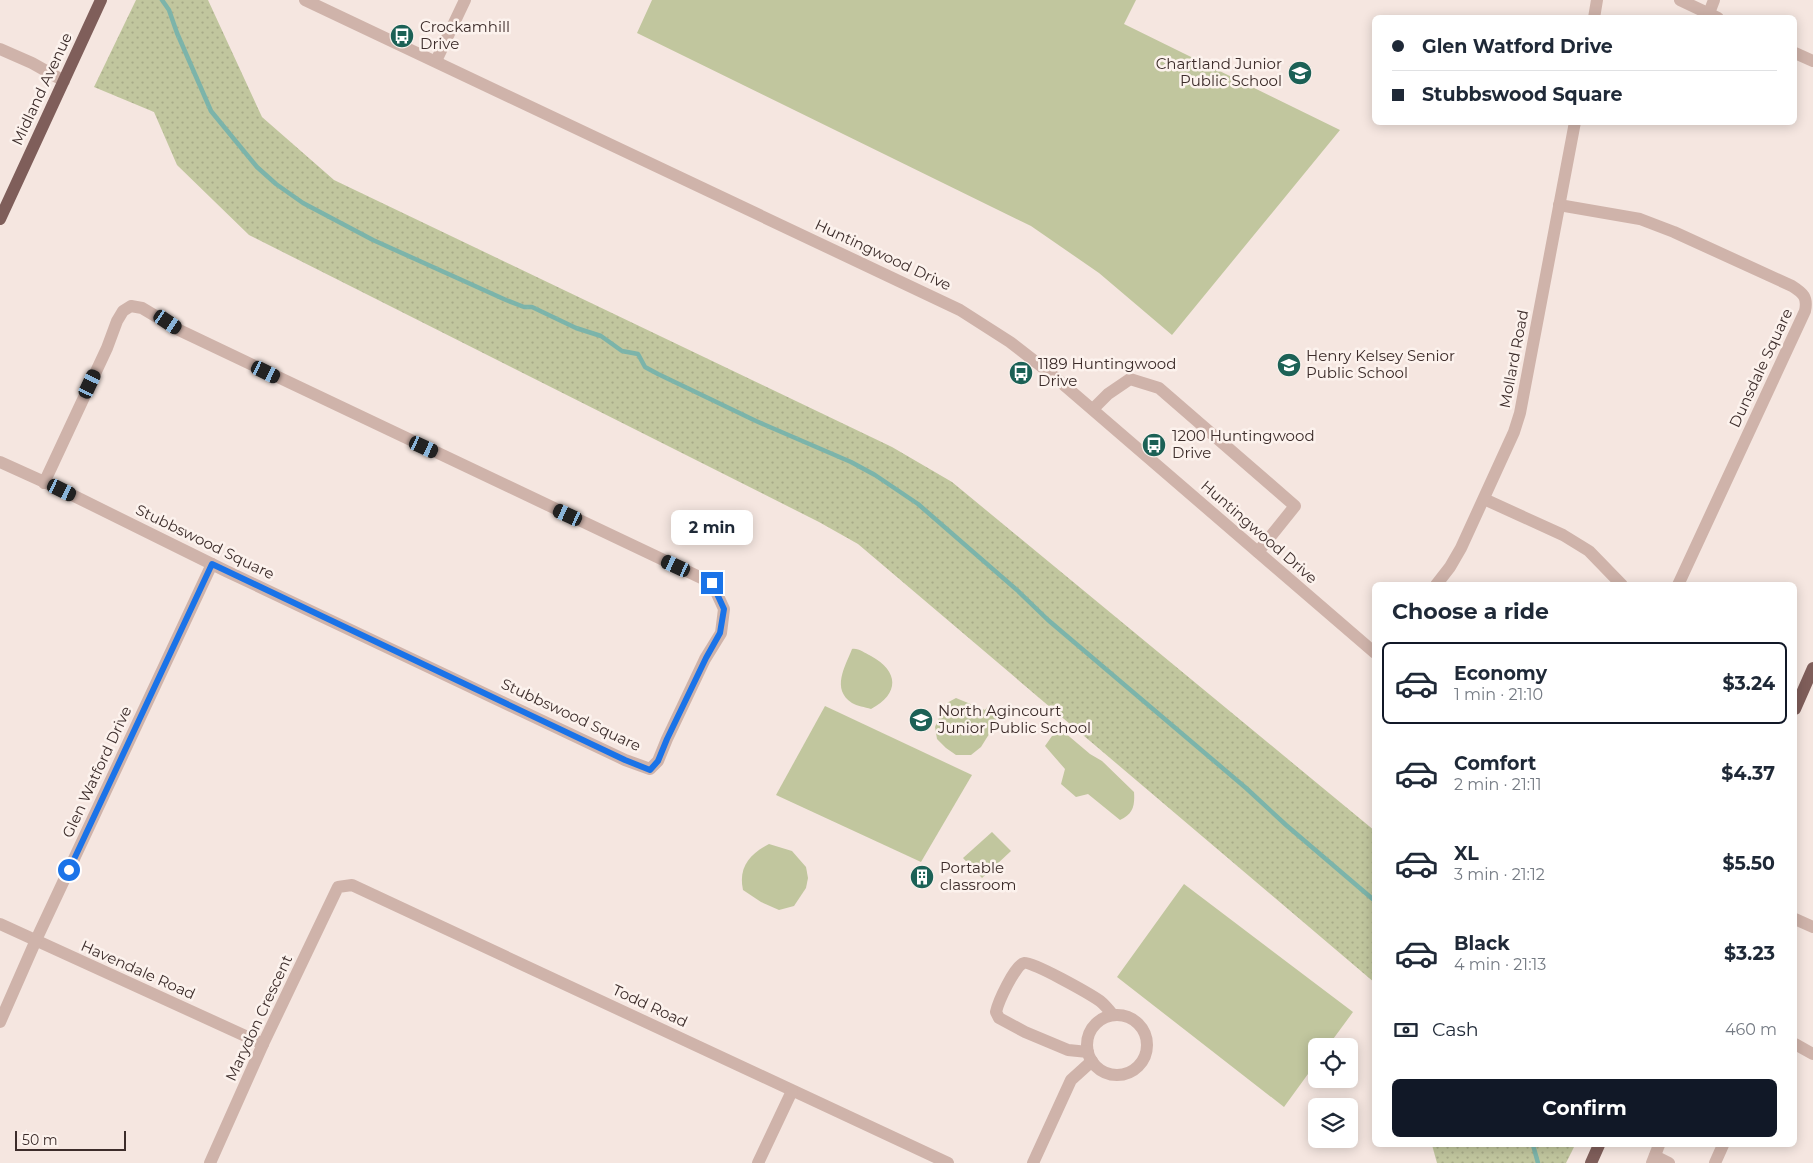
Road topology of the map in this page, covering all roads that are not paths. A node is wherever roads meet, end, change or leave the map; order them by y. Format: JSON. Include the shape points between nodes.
{"nodes":[{"id":1,"x":101,"y":0,"type":"edge"},
{"id":2,"x":305,"y":0,"type":"edge"},
{"id":3,"x":465,"y":0,"type":"edge"},
{"id":4,"x":1597,"y":0,"type":"edge"},
{"id":5,"x":1680,"y":0,"type":"edge"},
{"id":6,"x":1714,"y":0,"type":"edge"},
{"id":7,"x":1594,"y":15,"type":"edge"},
{"id":8,"x":1713,"y":15,"type":"edge"},
{"id":9,"x":0,"y":50,"type":"edge"},
{"id":10,"x":1797,"y":54,"type":"edge"},
{"id":11,"x":436,"y":61,"type":"junction"},
{"id":12,"x":1813,"y":61,"type":"edge"},
{"id":13,"x":64,"y":81,"type":"junction"},
{"id":14,"x":1574,"y":125,"type":"edge"},
{"id":15,"x":1560,"y":206,"type":"junction"},
{"id":16,"x":0,"y":219,"type":"edge"},
{"id":17,"x":1092,"y":409,"type":"junction"},
{"id":18,"x":0,"y":462,"type":"edge"},
{"id":19,"x":44,"y":483,"type":"junction"},
{"id":20,"x":1484,"y":499,"type":"junction"},
{"id":21,"x":1258,"y":552,"type":"junction"},
{"id":22,"x":212,"y":564,"type":"junction"},
{"id":23,"x":1438,"y":582,"type":"edge"},
{"id":24,"x":1619,"y":582,"type":"edge"},
{"id":25,"x":1679,"y":582,"type":"edge"},
{"id":26,"x":1372,"y":650,"type":"edge"},
{"id":27,"x":1813,"y":668,"type":"edge"},
{"id":28,"x":1797,"y":704,"type":"edge"},
{"id":29,"x":338,"y":887,"type":"joint"},
{"id":30,"x":1797,"y":920,"type":"edge"},
{"id":31,"x":0,"y":924,"type":"edge"},
{"id":32,"x":1813,"y":927,"type":"edge"},
{"id":33,"x":36,"y":940,"type":"junction"},
{"id":34,"x":1113,"y":1015,"type":"junction"},
{"id":35,"x":0,"y":1022,"type":"edge"},
{"id":36,"x":263,"y":1044,"type":"junction"},
{"id":37,"x":1797,"y":1045,"type":"edge"},
{"id":38,"x":1813,"y":1054,"type":"edge"},
{"id":39,"x":1090,"y":1057,"type":"junction"},
{"id":40,"x":792,"y":1091,"type":"junction"},
{"id":41,"x":1598,"y":1147,"type":"edge"},
{"id":42,"x":1723,"y":1147,"type":"edge"},
{"id":43,"x":1655,"y":1155,"type":"edge"},
{"id":44,"x":210,"y":1163,"type":"edge"},
{"id":45,"x":758,"y":1163,"type":"edge"},
{"id":46,"x":948,"y":1163,"type":"edge"},
{"id":47,"x":1033,"y":1163,"type":"edge"},
{"id":48,"x":1591,"y":1163,"type":"edge"},
{"id":49,"x":1669,"y":1163,"type":"edge"},
{"id":50,"x":1716,"y":1163,"type":"edge"}],
"edges":[{"from":1,"to":13,"type":"main road","name":"Midland Avenue"},
{"from":2,"to":11,"type":"street","name":"Huntingwood Drive"},
{"from":3,"to":11,"type":"street"},
{"from":4,"to":7,"type":"street"},
{"from":5,"to":8,"type":"street"},
{"from":6,"to":8,"type":"street"},
{"from":9,"to":13,"type":"street"},
{"from":10,"to":12,"type":"street"},
{"from":11,"to":17,"type":"street","name":"Huntingwood Drive","via":[[960,310],[1010,342]]},
{"from":13,"to":16,"type":"main road","name":"Midland Avenue"},
{"from":14,"to":15,"type":"street","name":"Mollard Road"},
{"from":15,"to":20,"type":"street","name":"Mollard Road","via":[[1520,413]]},
{"from":15,"to":25,"type":"street","name":"Dunsdale Square","via":[[1640,220],[1674,232],[1792,286],[1804,293],[1807,302]]},
{"from":17,"to":21,"type":"street","name":"Huntingwood Drive"},
{"from":17,"to":21,"type":"street","via":[[1130,379],[1159,388],[1295,506]]},
{"from":18,"to":19,"type":"street","name":"Stubbswood Square"},
{"from":19,"to":22,"type":"street","name":"Stubbswood Square"},
{"from":19,"to":22,"type":"street","name":"Stubbswood Square","via":[[117,321],[131,306],[142,308],[179,330],[712,583],[724,609],[723,620],[720,633],[658,761],[650,770]]},
{"from":20,"to":23,"type":"street","name":"Mollard Road","via":[[1461,548]]},
{"from":20,"to":24,"type":"street","via":[[1563,535],[1589,551]]},
{"from":21,"to":26,"type":"street","name":"Huntingwood Drive"},
{"from":22,"to":33,"type":"street","name":"Glen Watford Drive"},
{"from":27,"to":28,"type":"main road"},
{"from":29,"to":36,"type":"street","name":"Marydon Crescent"},
{"from":29,"to":40,"type":"street","name":"Todd Road","via":[[352,886]]},
{"from":30,"to":32,"type":"street"},
{"from":31,"to":33,"type":"street","name":"Havendale Road"},
{"from":33,"to":35,"type":"street","name":"Glen Watford Drive"},
{"from":33,"to":36,"type":"street","name":"Havendale Road"},
{"from":34,"to":39,"type":"street","via":[[1092,1028]]},
{"from":34,"to":39,"type":"street","via":[[1128,1016],[1140,1024],[1147,1037],[1147,1052],[1133,1070],[1115,1075],[1098,1068]]},
{"from":34,"to":39,"type":"street","via":[[1100,1002],[1052,973],[1027,962],[1017,968],[998,1004],[996,1012],[999,1018]]},
{"from":36,"to":44,"type":"street","name":"Marydon Crescent"},
{"from":37,"to":38,"type":"street"},
{"from":39,"to":47,"type":"street","via":[[1071,1080]]},
{"from":40,"to":45,"type":"street"},
{"from":40,"to":46,"type":"street","name":"Todd Road"},
{"from":41,"to":48,"type":"main road"},
{"from":42,"to":50,"type":"street"},
{"from":43,"to":49,"type":"street"}]}
